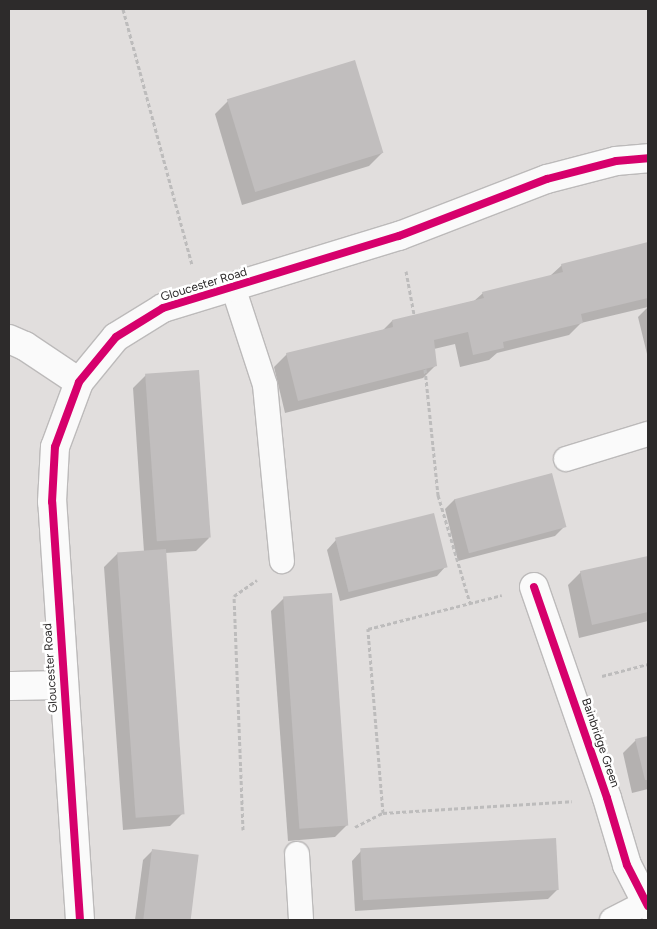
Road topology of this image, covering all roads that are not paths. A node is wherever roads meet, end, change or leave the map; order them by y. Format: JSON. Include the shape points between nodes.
{"nodes":[{"id":1,"x":648,"y":158,"type":"edge"},
{"id":2,"x":233,"y":287,"type":"junction"},
{"id":3,"x":9,"y":339,"type":"edge"},
{"id":4,"x":79,"y":382,"type":"junction"},
{"id":5,"x":648,"y":434,"type":"edge"},
{"id":6,"x":566,"y":459,"type":"dead end"},
{"id":7,"x":282,"y":561,"type":"road end"},
{"id":8,"x":534,"y":587,"type":"road end"},
{"id":9,"x":62,"y":685,"type":"junction"},
{"id":10,"x":9,"y":686,"type":"edge"},
{"id":11,"x":297,"y":854,"type":"dead end"},
{"id":12,"x":647,"y":904,"type":"edge"},
{"id":13,"x":80,"y":920,"type":"edge"},
{"id":14,"x":301,"y":920,"type":"edge"},
{"id":15,"x":612,"y":920,"type":"edge"}],
"edges":[{"from":1,"to":2,"type":"street","name":"Gloucester Road","via":[[616,161],[547,180],[399,236]]},
{"from":2,"to":4,"type":"street","name":"Gloucester Road","via":[[163,308],[116,337]]},
{"from":2,"to":7,"type":"lane","via":[[266,385]]},
{"from":3,"to":4,"type":"street"},
{"from":4,"to":9,"type":"street","name":"Gloucester Road","via":[[55,447],[52,502]]},
{"from":5,"to":6,"type":"lane"},
{"from":8,"to":12,"type":"street","name":"Bainbridge Green","via":[[608,798],[627,865]]},
{"from":9,"to":10,"type":"street"},
{"from":9,"to":13,"type":"street","name":"Gloucester Road"},
{"from":11,"to":14,"type":"lane"},
{"from":12,"to":15,"type":"lane"}]}
